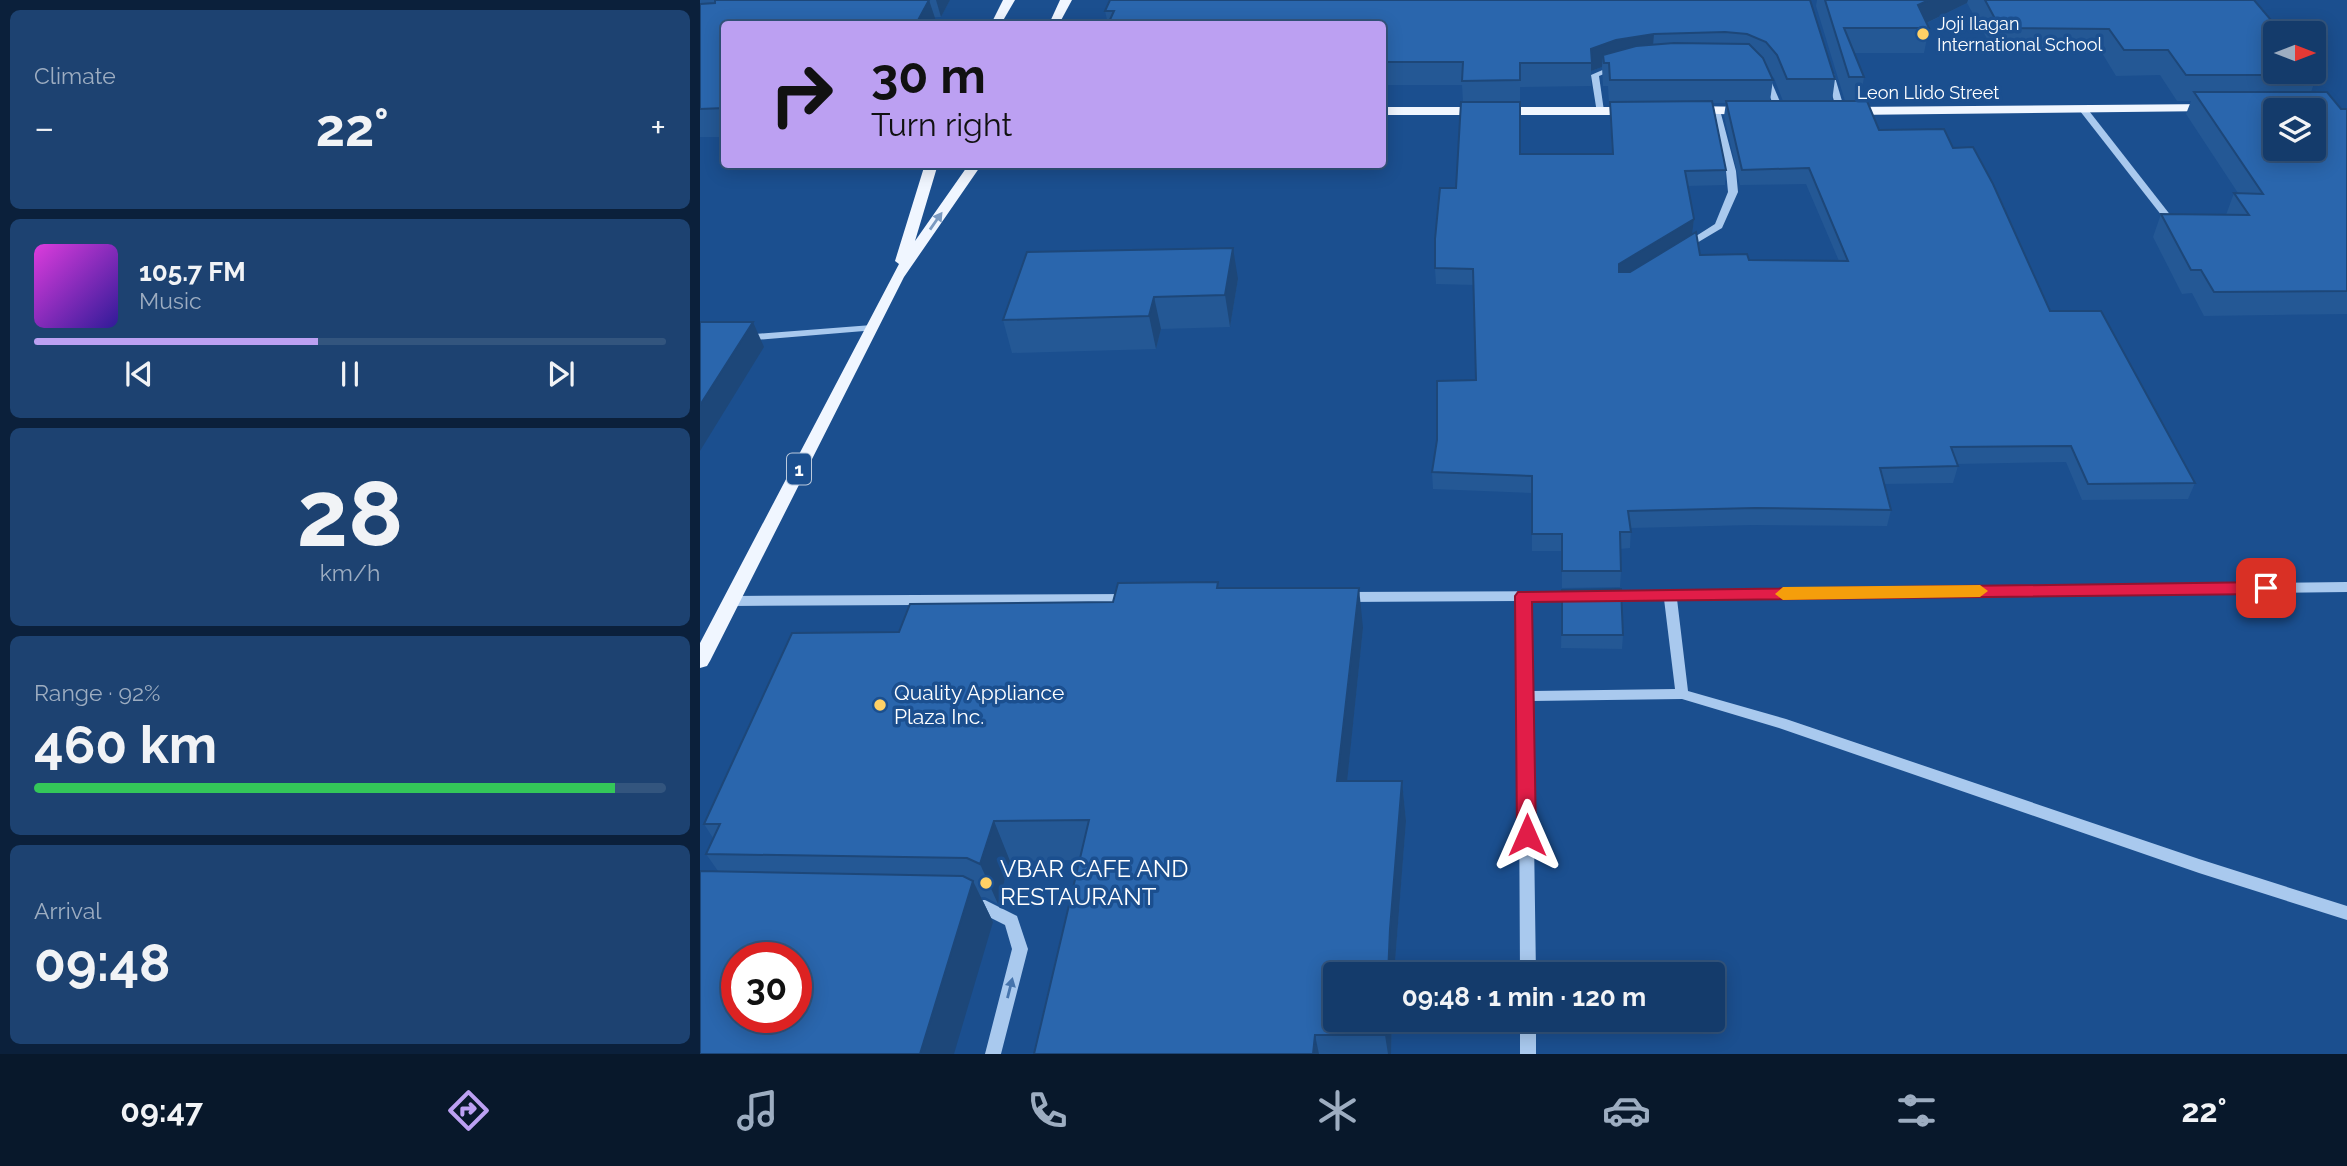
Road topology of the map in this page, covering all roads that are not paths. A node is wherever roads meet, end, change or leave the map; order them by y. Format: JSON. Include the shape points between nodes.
{"nodes":[{"id":1,"x":1010,"y":0,"type":"edge"},
{"id":2,"x":1066,"y":0,"type":"edge"},
{"id":3,"x":998,"y":21,"type":"edge"},
{"id":4,"x":1056,"y":21,"type":"edge"},
{"id":5,"x":1826,"y":62,"type":"edge"},
{"id":6,"x":1629,"y":65,"type":"edge"},
{"id":7,"x":1757,"y":65,"type":"edge"},
{"id":8,"x":2222,"y":108,"type":"edge"},
{"id":9,"x":2083,"y":109,"type":"junction"},
{"id":10,"x":1716,"y":110,"type":"junction"},
{"id":11,"x":1386,"y":111,"type":"edge"},
{"id":12,"x":1600,"y":111,"type":"junction"},
{"id":13,"x":1651,"y":111,"type":"edge"},
{"id":14,"x":1677,"y":111,"type":"edge"},
{"id":15,"x":1786,"y":111,"type":"joint"},
{"id":16,"x":1835,"y":111,"type":"joint"},
{"id":17,"x":931,"y":168,"type":"edge"},
{"id":18,"x":973,"y":168,"type":"edge"},
{"id":19,"x":2172,"y":223,"type":"edge"},
{"id":20,"x":1677,"y":252,"type":"edge"},
{"id":21,"x":897,"y":277,"type":"junction"},
{"id":22,"x":872,"y":328,"type":"junction"},
{"id":23,"x":726,"y":339,"type":"edge"},
{"id":24,"x":2347,"y":587,"type":"edge"},
{"id":25,"x":1670,"y":595,"type":"junction"},
{"id":26,"x":1524,"y":596,"type":"junction"},
{"id":27,"x":1329,"y":597,"type":"edge"},
{"id":28,"x":1148,"y":598,"type":"edge"},
{"id":29,"x":731,"y":601,"type":"junction"},
{"id":30,"x":700,"y":661,"type":"edge"},
{"id":31,"x":1682,"y":694,"type":"junction"},
{"id":32,"x":1526,"y":696,"type":"junction"},
{"id":33,"x":958,"y":907,"type":"edge"},
{"id":34,"x":2347,"y":912,"type":"edge"},
{"id":35,"x":1528,"y":962,"type":"edge"},
{"id":36,"x":1528,"y":1032,"type":"edge"},
{"id":37,"x":993,"y":1054,"type":"edge"},
{"id":38,"x":1528,"y":1054,"type":"edge"}],
"edges":[{"from":1,"to":3,"type":"main road"},
{"from":2,"to":4,"type":"main road"},
{"from":5,"to":16,"type":"street"},
{"from":6,"to":12,"type":"street","via":[[1595,75]]},
{"from":7,"to":15,"type":"street"},
{"from":8,"to":9,"type":"main road","name":"Leon Llido Street"},
{"from":9,"to":16,"type":"main road","name":"Leon Llido Street"},
{"from":9,"to":19,"type":"street"},
{"from":10,"to":14,"type":"main road"},
{"from":10,"to":15,"type":"main road"},
{"from":10,"to":20,"type":"street","via":[[1733,192],[1720,226]]},
{"from":11,"to":12,"type":"main road"},
{"from":12,"to":13,"type":"main road"},
{"from":17,"to":21,"type":"main road","number":"1"},
{"from":21,"to":18,"type":"main road","number":"1","one_way":true},
{"from":21,"to":22,"type":"main road","number":"1"},
{"from":22,"to":23,"type":"street"},
{"from":22,"to":29,"type":"main road","number":"1"},
{"from":24,"to":25,"type":"street"},
{"from":25,"to":26,"type":"street"},
{"from":25,"to":31,"type":"street"},
{"from":26,"to":27,"type":"street"},
{"from":26,"to":32,"type":"street"},
{"from":28,"to":29,"type":"street"},
{"from":29,"to":30,"type":"main road","number":"1"},
{"from":31,"to":32,"type":"street"},
{"from":31,"to":34,"type":"street"},
{"from":32,"to":35,"type":"street"},
{"from":37,"to":33,"type":"street","one_way":true,"via":[[1020,949],[1011,921],[985,907]]},
{"from":36,"to":38,"type":"street"}]}
